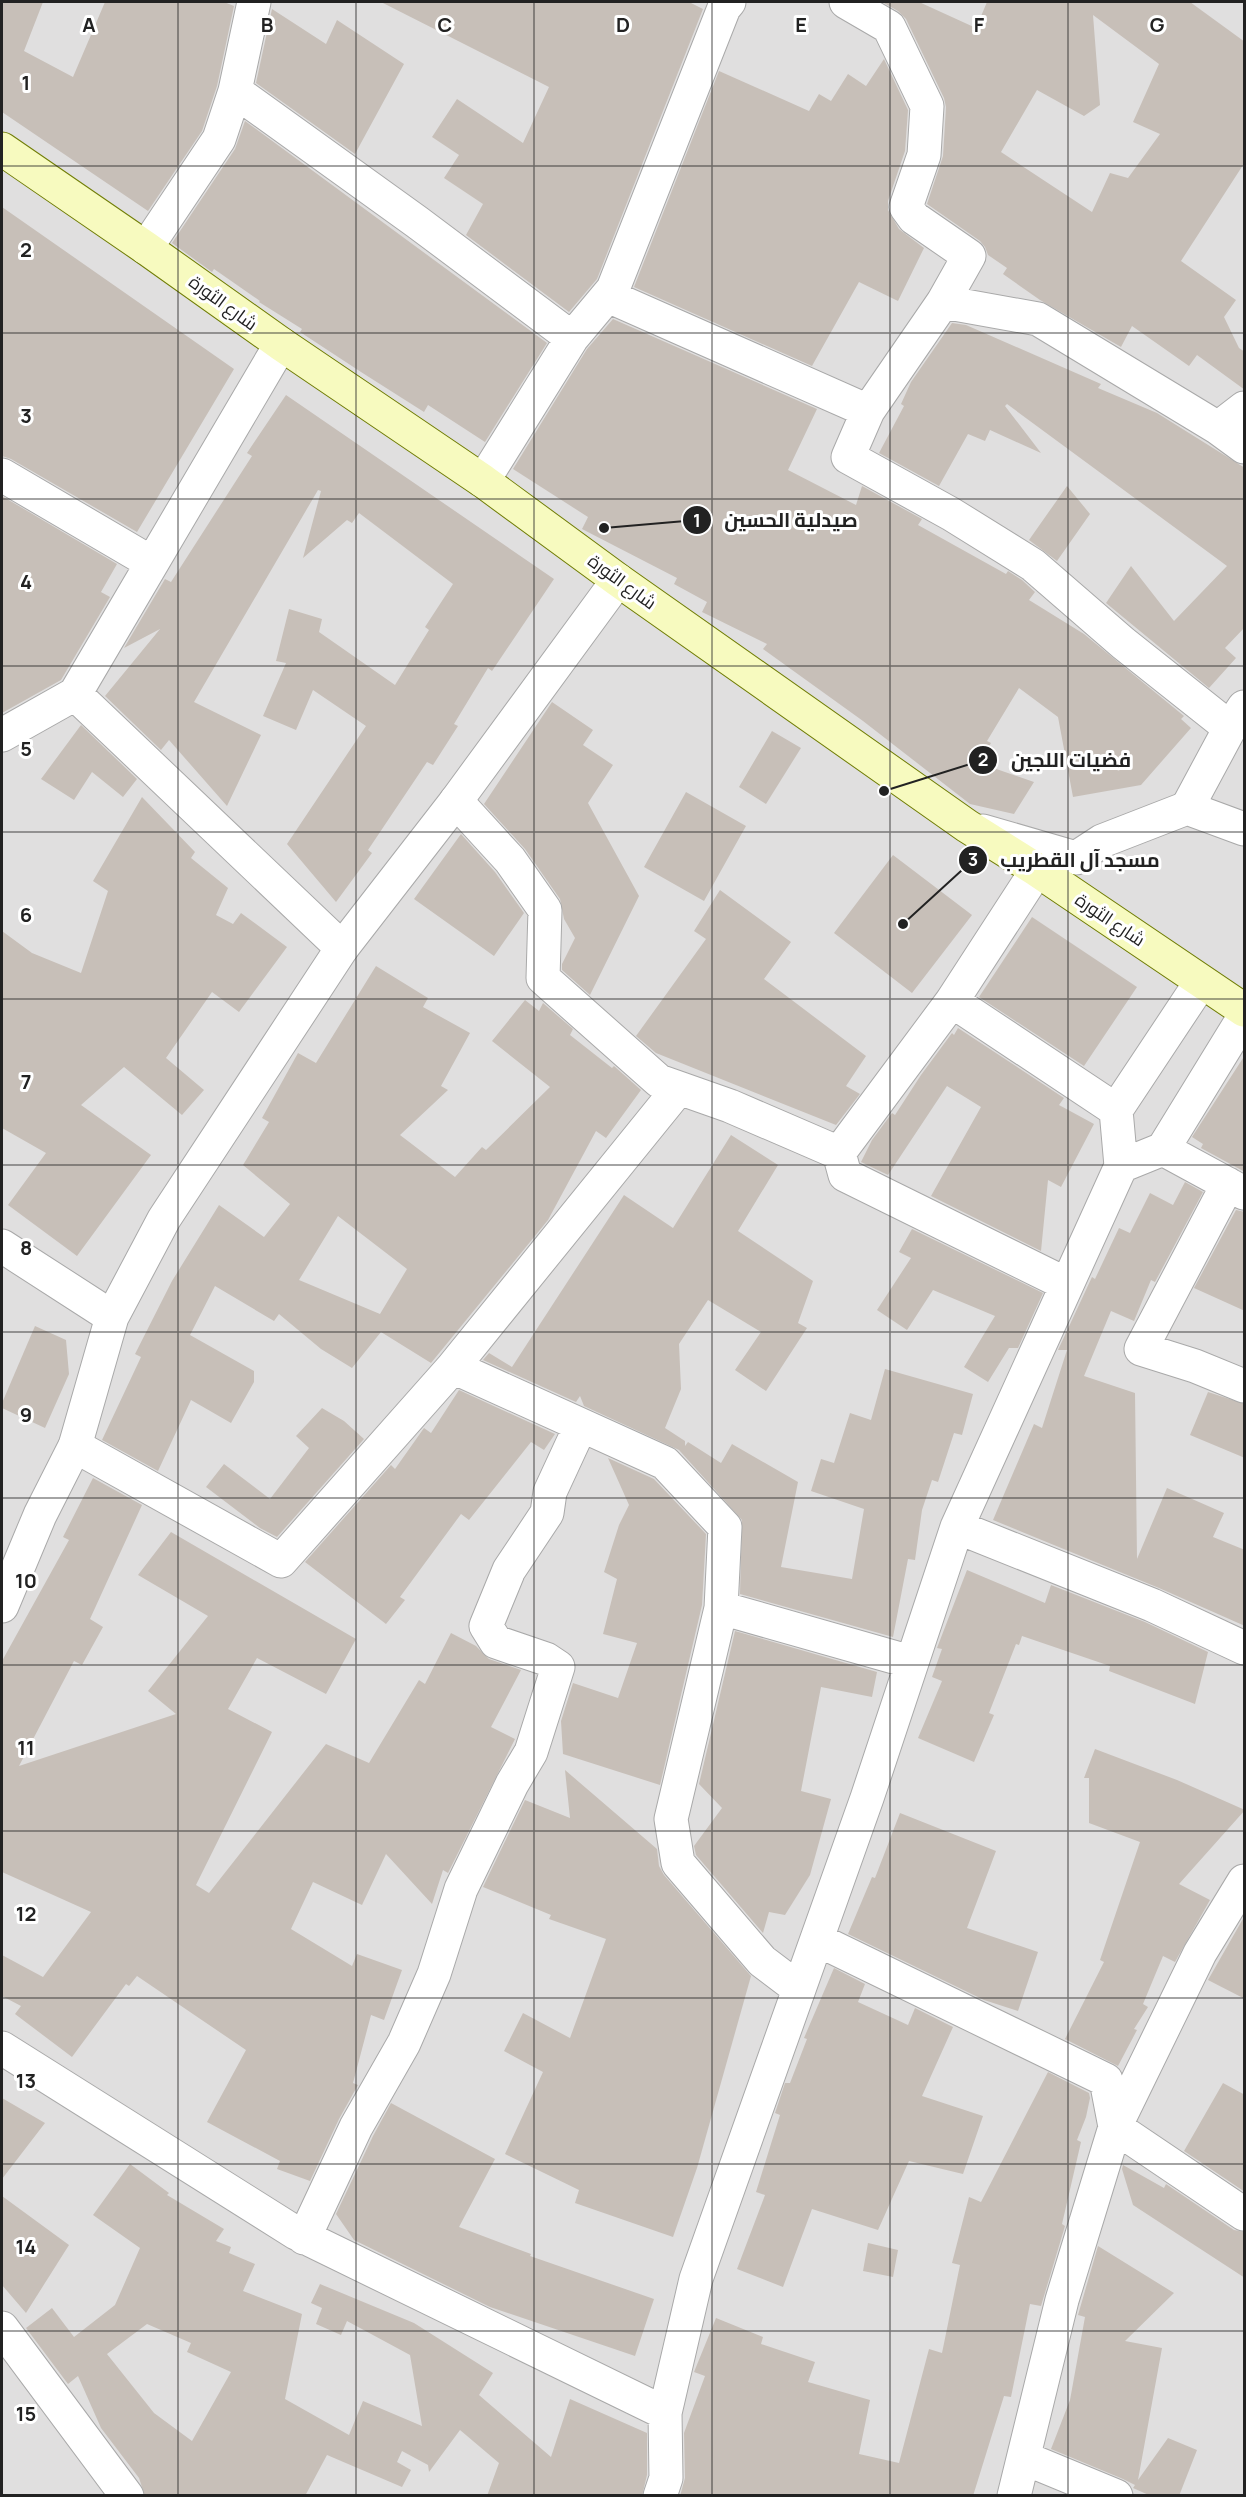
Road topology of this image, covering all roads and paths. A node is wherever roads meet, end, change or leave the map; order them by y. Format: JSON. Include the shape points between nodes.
{"nodes":[{"id":1,"x":254,"y":2,"type":"edge"},
{"id":2,"x":729,"y":2,"type":"edge"},
{"id":3,"x":846,"y":2,"type":"edge"},
{"id":4,"x":235,"y":90,"type":"junction"},
{"id":5,"x":2,"y":149,"type":"edge"},
{"id":6,"x":146,"y":248,"type":"junction"},
{"id":7,"x":608,"y":296,"type":"junction"},
{"id":8,"x":943,"y":302,"type":"junction"},
{"id":9,"x":572,"y":338,"type":"junction"},
{"id":10,"x":281,"y":345,"type":"junction"},
{"id":11,"x":1245,"y":408,"type":"edge"},
{"id":12,"x":868,"y":411,"type":"junction"},
{"id":13,"x":1218,"y":428,"type":"junction"},
{"id":14,"x":1245,"y":447,"type":"edge"},
{"id":15,"x":2,"y":475,"type":"edge"},
{"id":16,"x":483,"y":481,"type":"junction"},
{"id":17,"x":152,"y":563,"type":"junction"},
{"id":18,"x":618,"y":580,"type":"junction"},
{"id":19,"x":75,"y":694,"type":"junction"},
{"id":20,"x":1237,"y":718,"type":"edge"},
{"id":21,"x":2,"y":735,"type":"edge"},
{"id":22,"x":456,"y":801,"type":"junction"},
{"id":23,"x":1187,"y":808,"type":"junction"},
{"id":24,"x":967,"y":826,"type":"junction"},
{"id":25,"x":1244,"y":829,"type":"edge"},
{"id":26,"x":1037,"y":870,"type":"junction"},
{"id":27,"x":342,"y":948,"type":"junction"},
{"id":28,"x":1201,"y":982,"type":"junction"},
{"id":29,"x":952,"y":1001,"type":"junction"},
{"id":30,"x":1245,"y":1010,"type":"edge"},
{"id":31,"x":1245,"y":1017,"type":"edge"},
{"id":32,"x":679,"y":1088,"type":"junction"},
{"id":33,"x":1116,"y":1110,"type":"junction"},
{"id":34,"x":1163,"y":1149,"type":"junction"},
{"id":35,"x":840,"y":1153,"type":"junction"},
{"id":36,"x":1120,"y":1166,"type":"junction"},
{"id":37,"x":1236,"y":1188,"type":"edge"},
{"id":38,"x":2,"y":1246,"type":"edge"},
{"id":39,"x":1066,"y":1284,"type":"junction"},
{"id":40,"x":112,"y":1317,"type":"junction"},
{"id":41,"x":453,"y":1367,"type":"junction"},
{"id":42,"x":1245,"y":1386,"type":"edge"},
{"id":43,"x":581,"y":1425,"type":"junction"},
{"id":44,"x":75,"y":1446,"type":"junction"},
{"id":45,"x":957,"y":1527,"type":"junction"},
{"id":46,"x":2,"y":1606,"type":"edge"},
{"id":47,"x":721,"y":1608,"type":"junction"},
{"id":48,"x":1245,"y":1648,"type":"edge"},
{"id":49,"x":911,"y":1662,"type":"junction"},
{"id":50,"x":1245,"y":1881,"type":"edge"},
{"id":51,"x":818,"y":1940,"type":"junction"},
{"id":52,"x":799,"y":1989,"type":"junction"},
{"id":53,"x":2,"y":2048,"type":"edge"},
{"id":54,"x":1115,"y":2127,"type":"junction"},
{"id":55,"x":1245,"y":2214,"type":"edge"},
{"id":56,"x":304,"y":2238,"type":"junction"},
{"id":57,"x":2,"y":2328,"type":"edge"},
{"id":58,"x":665,"y":2413,"type":"junction"},
{"id":59,"x":1024,"y":2458,"type":"junction"},
{"id":60,"x":127,"y":2496,"type":"edge"},
{"id":61,"x":660,"y":2496,"type":"edge"},
{"id":62,"x":1014,"y":2496,"type":"edge"},
{"id":63,"x":1116,"y":2496,"type":"edge"}],
"edges":[{"from":1,"to":4,"type":"street"},
{"from":2,"to":7,"type":"street"},
{"from":3,"to":8,"type":"street","via":[[889,27],[927,106],[924,155],[906,207],[914,218],[969,256]]},
{"from":4,"to":6,"type":"street","via":[[219,139]]},
{"from":4,"to":9,"type":"street"},
{"from":5,"to":6,"type":"main road","name":"شارع الثورة"},
{"from":6,"to":10,"type":"main road","name":"شارع الثورة"},
{"from":7,"to":9,"type":"street"},
{"from":7,"to":12,"type":"street"},
{"from":8,"to":12,"type":"street"},
{"from":8,"to":13,"type":"street","via":[[1038,319]]},
{"from":9,"to":16,"type":"street"},
{"from":10,"to":16,"type":"main road","name":"شارع الثورة"},
{"from":10,"to":17,"type":"street"},
{"from":11,"to":13,"type":"street"},
{"from":12,"to":20,"type":"street","via":[[848,457],[1033,565],[1123,643]]},
{"from":13,"to":14,"type":"street"},
{"from":15,"to":17,"type":"street"},
{"from":16,"to":18,"type":"main road","name":"شارع الثورة"},
{"from":17,"to":19,"type":"street"},
{"from":18,"to":22,"type":"street"},
{"from":18,"to":24,"type":"main road","name":"شارع الثورة"},
{"from":19,"to":21,"type":"street"},
{"from":19,"to":27,"type":"street"},
{"from":20,"to":23,"type":"street"},
{"from":22,"to":27,"type":"street"},
{"from":22,"to":32,"type":"street","via":[[510,860],[545,910],[543,978],[659,1081]]},
{"from":23,"to":24,"type":"street","via":[[1102,841],[1076,858]]},
{"from":23,"to":25,"type":"street"},
{"from":24,"to":26,"type":"main road","name":"شارع الثورة"},
{"from":26,"to":28,"type":"main road","name":"شارع الثورة"},
{"from":26,"to":29,"type":"street"},
{"from":27,"to":40,"type":"street","via":[[164,1220]]},
{"from":28,"to":30,"type":"main road","name":"شارع الثورة"},
{"from":28,"to":33,"type":"street"},
{"from":29,"to":33,"type":"street"},
{"from":29,"to":35,"type":"street"},
{"from":31,"to":34,"type":"street"},
{"from":32,"to":35,"type":"street"},
{"from":32,"to":41,"type":"street"},
{"from":33,"to":36,"type":"street"},
{"from":34,"to":36,"type":"street"},
{"from":34,"to":37,"type":"street"},
{"from":35,"to":39,"type":"street","via":[[845,1175]]},
{"from":36,"to":39,"type":"street"},
{"from":37,"to":42,"type":"street","via":[[1141,1349]]},
{"from":38,"to":40,"type":"street"},
{"from":39,"to":45,"type":"street"},
{"from":40,"to":44,"type":"street"},
{"from":41,"to":43,"type":"street"},
{"from":41,"to":44,"type":"street","via":[[281,1561]]},
{"from":43,"to":47,"type":"street","via":[[665,1463],[725,1527]]},
{"from":43,"to":56,"type":"street","via":[[550,1492],[547,1513],[510,1570],[486,1626],[496,1642],[558,1667],[548,1704],[531,1752],[461,1889],[434,1974],[404,2043],[356,2127]]},
{"from":44,"to":46,"type":"street","via":[[40,1515]]},
{"from":45,"to":48,"type":"street","via":[[1152,1605]]},
{"from":45,"to":49,"type":"street"},
{"from":47,"to":49,"type":"street"},
{"from":47,"to":52,"type":"street","via":[[671,1819],[678,1863],[762,1961]]},
{"from":49,"to":51,"type":"street"},
{"from":50,"to":54,"type":"street","via":[[1200,1953]]},
{"from":51,"to":52,"type":"street"},
{"from":51,"to":54,"type":"street","via":[[1106,2080]]},
{"from":52,"to":58,"type":"street","via":[[696,2279]]},
{"from":53,"to":56,"type":"street"},
{"from":54,"to":55,"type":"street"},
{"from":54,"to":59,"type":"street","via":[[1062,2300]]},
{"from":56,"to":58,"type":"street"},
{"from":57,"to":60,"type":"street"},
{"from":58,"to":61,"type":"street","via":[[666,2478]]},
{"from":59,"to":62,"type":"street"},
{"from":59,"to":63,"type":"street"}]}
